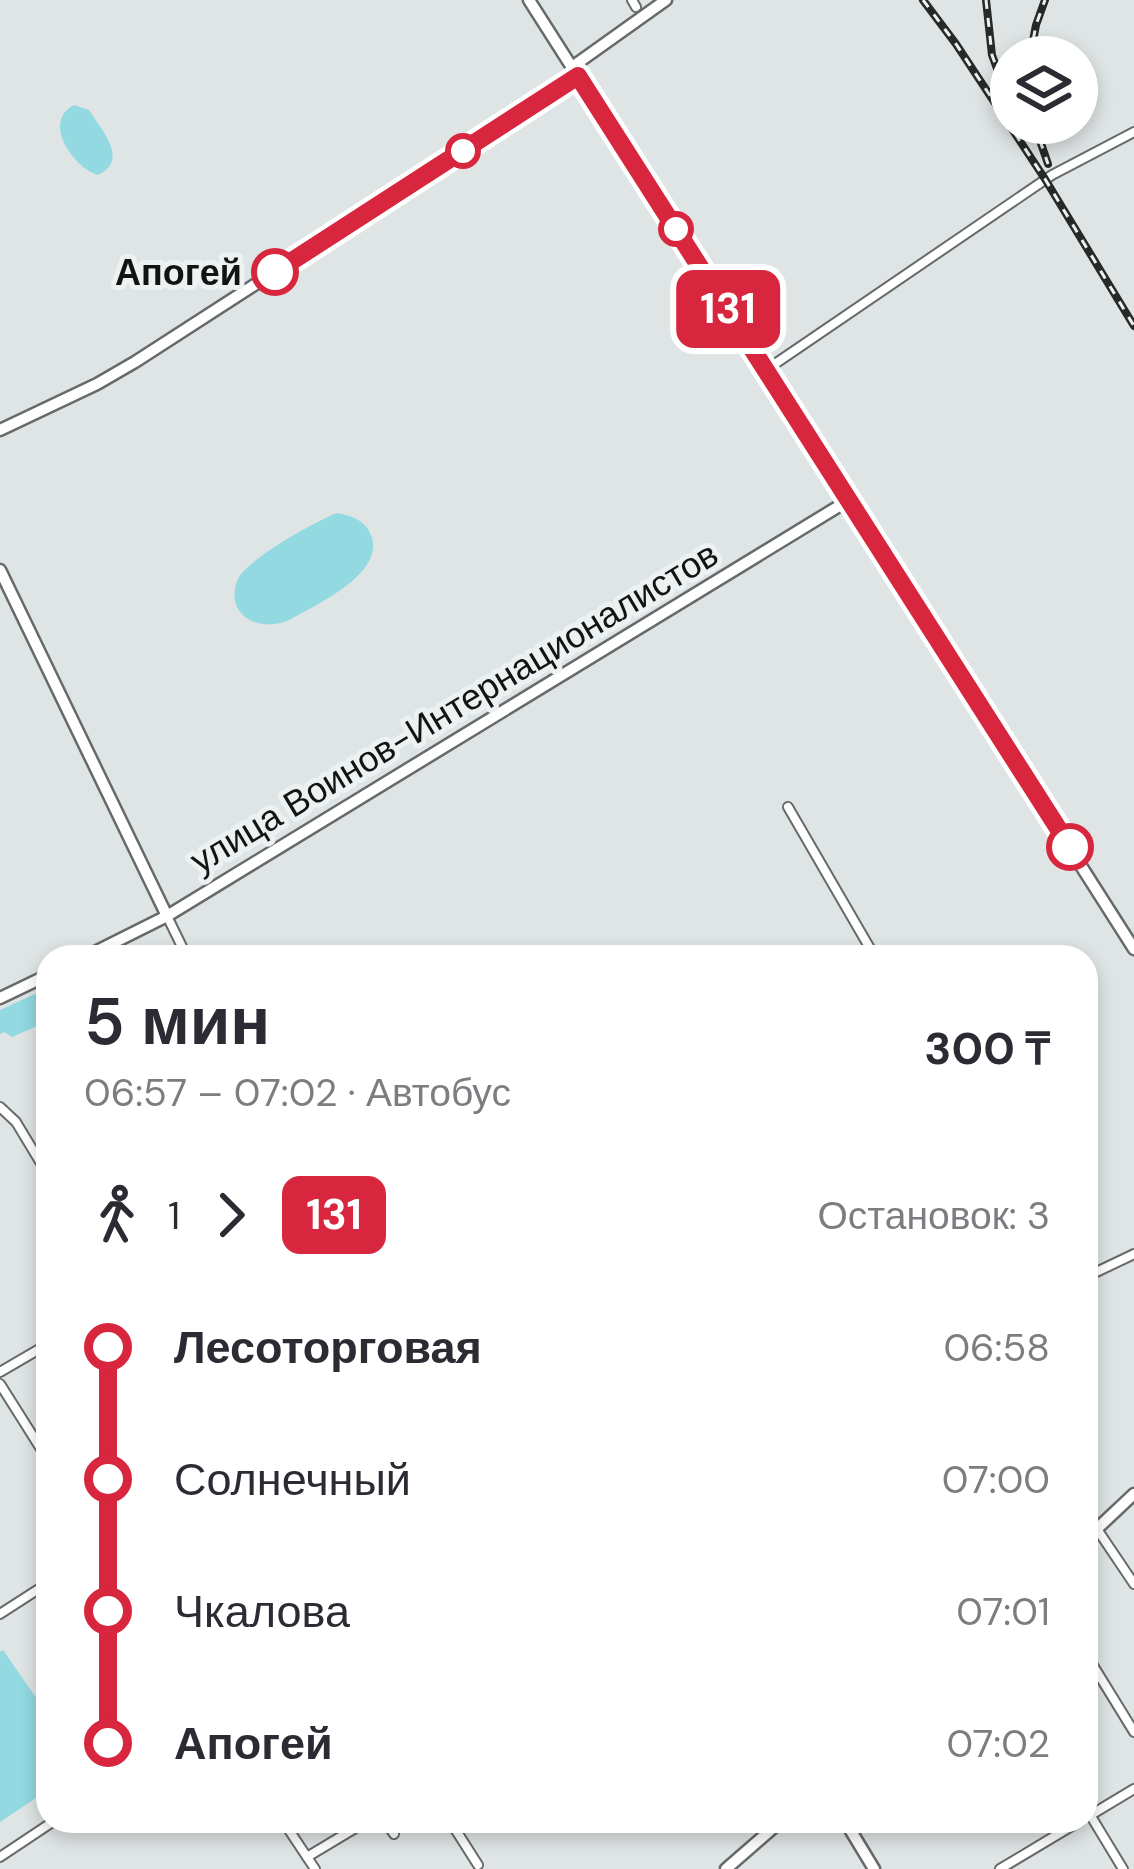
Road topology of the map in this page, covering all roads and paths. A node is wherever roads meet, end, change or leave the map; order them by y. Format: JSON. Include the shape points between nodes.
{"nodes":[{"id":1,"x":529,"y":0,"type":"edge"},
{"id":2,"x":666,"y":0,"type":"edge"},
{"id":3,"x":575,"y":72,"type":"junction"},
{"id":4,"x":1134,"y":132,"type":"edge"},
{"id":5,"x":766,"y":370,"type":"junction"},
{"id":6,"x":0,"y":430,"type":"edge"},
{"id":7,"x":849,"y":500,"type":"junction"},
{"id":8,"x":0,"y":570,"type":"edge"},
{"id":9,"x":788,"y":807,"type":"dead end"},
{"id":10,"x":166,"y":916,"type":"junction"},
{"id":11,"x":109,"y":945,"type":"edge"},
{"id":12,"x":182,"y":945,"type":"edge"},
{"id":13,"x":868,"y":945,"type":"edge"},
{"id":14,"x":1134,"y":949,"type":"edge"},
{"id":15,"x":36,"y":981,"type":"edge"},
{"id":16,"x":0,"y":998,"type":"edge"},
{"id":17,"x":0,"y":1107,"type":"edge"},
{"id":18,"x":36,"y":1155,"type":"edge"},
{"id":19,"x":1134,"y":1254,"type":"edge"},
{"id":20,"x":1098,"y":1271,"type":"edge"},
{"id":21,"x":36,"y":1351,"type":"edge"},
{"id":22,"x":0,"y":1372,"type":"edge"},
{"id":23,"x":0,"y":1384,"type":"edge"},
{"id":24,"x":36,"y":1441,"type":"edge"},
{"id":25,"x":1134,"y":1494,"type":"edge"},
{"id":26,"x":1098,"y":1527,"type":"edge"},
{"id":27,"x":1098,"y":1530,"type":"edge"},
{"id":28,"x":1134,"y":1584,"type":"edge"},
{"id":29,"x":36,"y":1591,"type":"edge"},
{"id":30,"x":0,"y":1614,"type":"edge"},
{"id":31,"x":1098,"y":1674,"type":"edge"},
{"id":32,"x":1134,"y":1732,"type":"edge"},
{"id":33,"x":1134,"y":1789,"type":"edge"},
{"id":34,"x":1098,"y":1809,"type":"edge"},
{"id":35,"x":36,"y":1833,"type":"edge"},
{"id":36,"x":291,"y":1833,"type":"edge"},
{"id":37,"x":347,"y":1833,"type":"edge"},
{"id":38,"x":458,"y":1833,"type":"edge"},
{"id":39,"x":767,"y":1833,"type":"edge"},
{"id":40,"x":852,"y":1833,"type":"edge"},
{"id":41,"x":1058,"y":1833,"type":"edge"},
{"id":42,"x":1098,"y":1833,"type":"edge"},
{"id":43,"x":0,"y":1857,"type":"edge"},
{"id":44,"x":307,"y":1857,"type":"junction"},
{"id":45,"x":478,"y":1865,"type":"dead end"},
{"id":46,"x":315,"y":1869,"type":"edge"},
{"id":47,"x":726,"y":1869,"type":"edge"},
{"id":48,"x":874,"y":1869,"type":"edge"},
{"id":49,"x":1000,"y":1869,"type":"edge"},
{"id":50,"x":1123,"y":1869,"type":"edge"}],
"edges":[{"from":1,"to":3,"type":"street"},
{"from":2,"to":3,"type":"street"},
{"from":3,"to":5,"type":"street"},
{"from":3,"to":6,"type":"street","via":[[135,362]]},
{"from":4,"to":5,"type":"street","via":[[1052,175]]},
{"from":5,"to":7,"type":"street"},
{"from":7,"to":10,"type":"street","name":"улица Воинов-Интернационалистов"},
{"from":7,"to":14,"type":"street"},
{"from":8,"to":10,"type":"street"},
{"from":9,"to":13,"type":"street"},
{"from":10,"to":11,"type":"street","name":"улица Воинов-Интернационалистов"},
{"from":10,"to":12,"type":"street"},
{"from":15,"to":16,"type":"street"},
{"from":17,"to":18,"type":"street"},
{"from":19,"to":20,"type":"street"},
{"from":21,"to":22,"type":"street"},
{"from":23,"to":24,"type":"street"},
{"from":25,"to":26,"type":"street"},
{"from":27,"to":28,"type":"street"},
{"from":29,"to":30,"type":"street"},
{"from":31,"to":32,"type":"street"},
{"from":33,"to":34,"type":"street"},
{"from":35,"to":43,"type":"street"},
{"from":36,"to":44,"type":"street"},
{"from":37,"to":44,"type":"street"},
{"from":38,"to":45,"type":"street"},
{"from":39,"to":47,"type":"street"},
{"from":40,"to":48,"type":"street"},
{"from":41,"to":49,"type":"street"},
{"from":42,"to":50,"type":"street"},
{"from":44,"to":46,"type":"street"}]}
